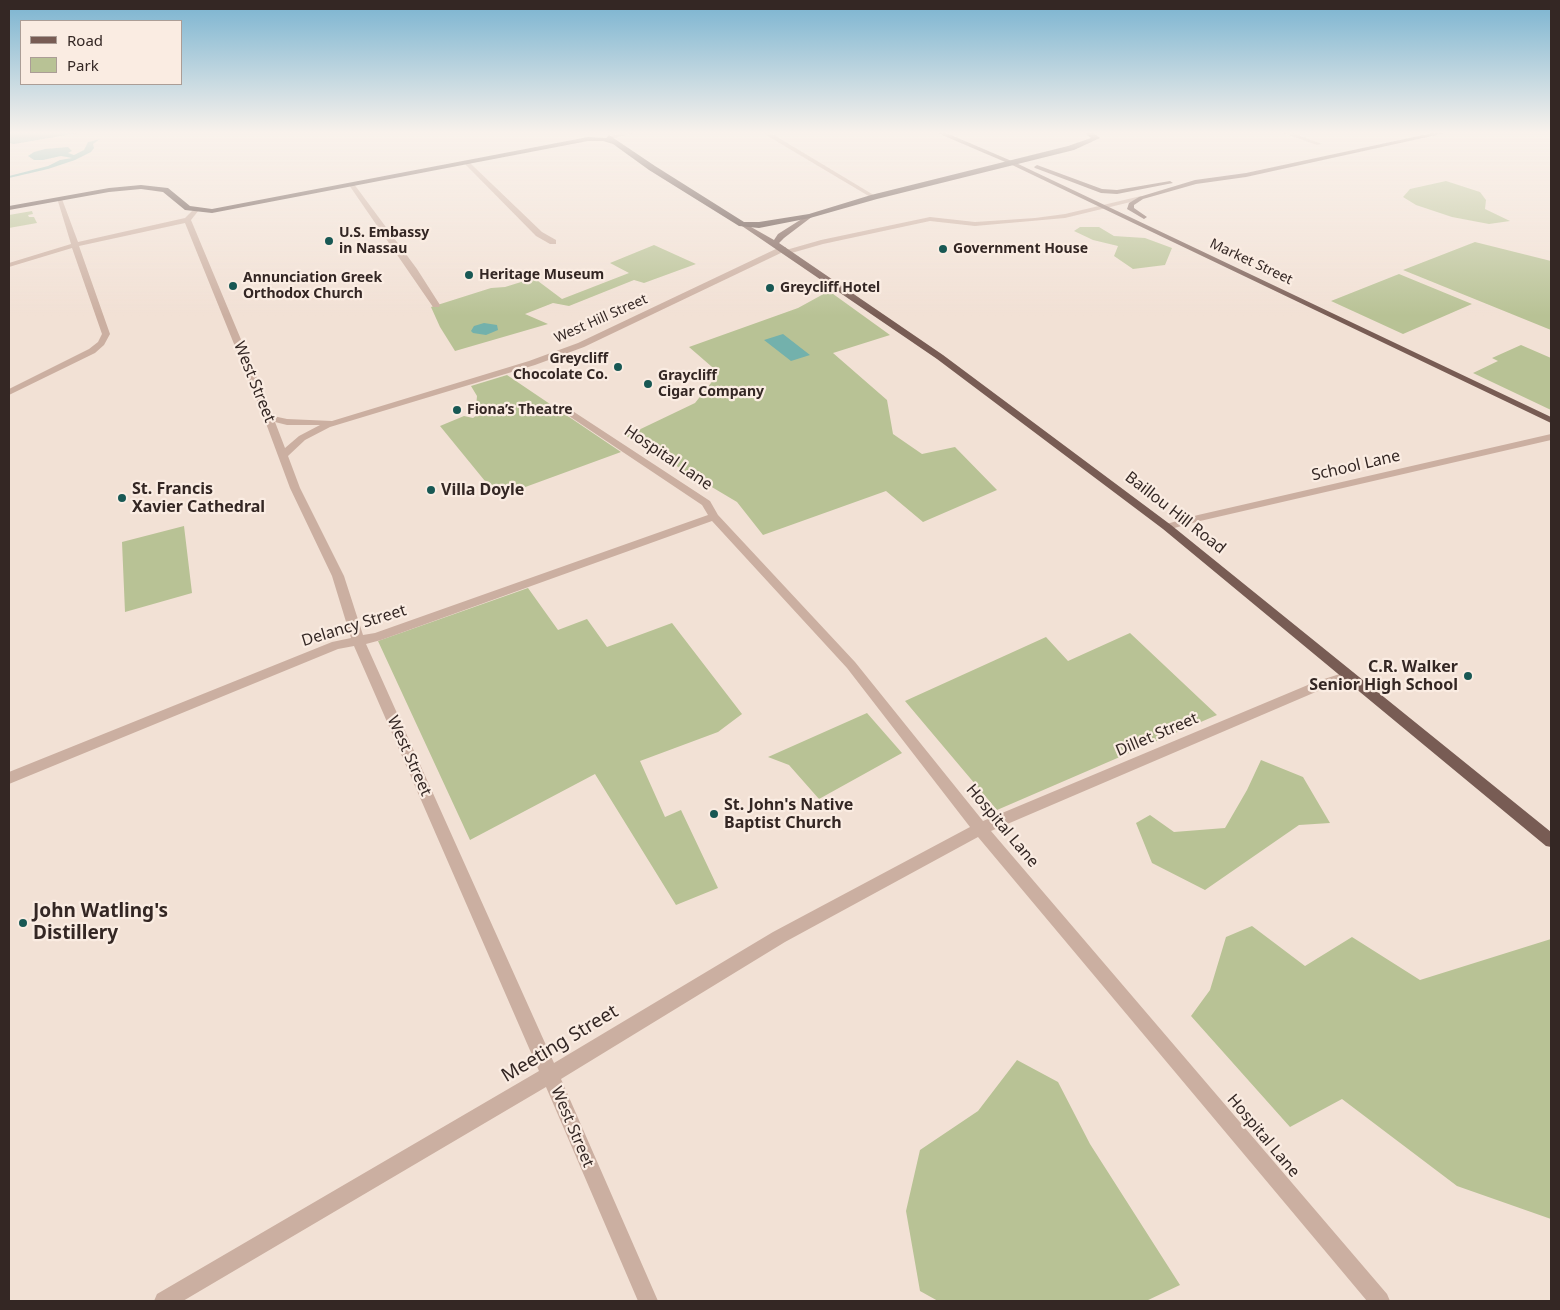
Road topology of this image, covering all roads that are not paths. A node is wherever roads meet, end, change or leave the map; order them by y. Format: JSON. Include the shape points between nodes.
{"nodes":[{"id":1,"x":92,"y":193,"type":"edge"},
{"id":2,"x":169,"y":193,"type":"edge"},
{"id":3,"x":310,"y":193,"type":"edge"},
{"id":4,"x":358,"y":193,"type":"edge"},
{"id":5,"x":498,"y":193,"type":"edge"},
{"id":6,"x":692,"y":193,"type":"edge"},
{"id":7,"x":867,"y":193,"type":"edge"},
{"id":8,"x":890,"y":193,"type":"edge"},
{"id":9,"x":1074,"y":193,"type":"edge"},
{"id":10,"x":1157,"y":193,"type":"edge"},
{"id":11,"x":874,"y":197,"type":"junction"},
{"id":12,"x":1141,"y":198,"type":"junction"},
{"id":13,"x":59,"y":199,"type":"junction"},
{"id":14,"x":9,"y":208,"type":"edge"},
{"id":15,"x":196,"y":210,"type":"junction"},
{"id":16,"x":810,"y":216,"type":"junction"},
{"id":17,"x":186,"y":220,"type":"junction"},
{"id":18,"x":742,"y":224,"type":"junction"},
{"id":19,"x":553,"y":242,"type":"dead end"},
{"id":20,"x":74,"y":246,"type":"junction"},
{"id":21,"x":782,"y":248,"type":"junction"},
{"id":22,"x":9,"y":265,"type":"edge"},
{"id":23,"x":1283,"y":292,"type":"junction"},
{"id":24,"x":436,"y":305,"type":"dead end"},
{"id":25,"x":9,"y":392,"type":"edge"},
{"id":26,"x":565,"y":410,"type":"dead end"},
{"id":27,"x":269,"y":418,"type":"junction"},
{"id":28,"x":1551,"y":420,"type":"edge"},
{"id":29,"x":338,"y":422,"type":"junction"},
{"id":30,"x":1551,"y":437,"type":"edge"},
{"id":31,"x":284,"y":454,"type":"junction"},
{"id":32,"x":714,"y":517,"type":"junction"},
{"id":33,"x":1167,"y":527,"type":"junction"},
{"id":34,"x":358,"y":642,"type":"junction"},
{"id":35,"x":1349,"y":676,"type":"junction"},
{"id":36,"x":9,"y":778,"type":"edge"},
{"id":37,"x":980,"y":829,"type":"junction"},
{"id":38,"x":1551,"y":841,"type":"edge"},
{"id":39,"x":550,"y":1075,"type":"junction"},
{"id":40,"x":164,"y":1301,"type":"edge"},
{"id":41,"x":648,"y":1301,"type":"edge"},
{"id":42,"x":1380,"y":1301,"type":"edge"}],
"edges":[{"from":1,"to":13,"type":"highway"},
{"from":2,"to":15,"type":"highway"},
{"from":3,"to":15,"type":"highway","via":[[228,209]]},
{"from":4,"to":24,"type":"street"},
{"from":5,"to":19,"type":"street","via":[[539,234]]},
{"from":6,"to":18,"type":"highway"},
{"from":7,"to":11,"type":"street"},
{"from":8,"to":11,"type":"highway"},
{"from":9,"to":23,"type":"main road","name":"Market Street"},
{"from":10,"to":12,"type":"main road"},
{"from":11,"to":16,"type":"highway"},
{"from":12,"to":21,"type":"street","name":"West Hill Street","via":[[1035,220],[975,224],[921,221]]},
{"from":12,"to":23,"type":"main road","via":[[1131,204],[1130,209],[1273,278]]},
{"from":13,"to":14,"type":"highway"},
{"from":13,"to":20,"type":"street"},
{"from":15,"to":17,"type":"street"},
{"from":16,"to":18,"type":"highway","via":[[769,224]]},
{"from":16,"to":21,"type":"main road","via":[[781,236]]},
{"from":17,"to":20,"type":"street"},
{"from":17,"to":27,"type":"street","name":"West Street"},
{"from":18,"to":21,"type":"main road","name":"Baillou Hill Road"},
{"from":20,"to":22,"type":"street"},
{"from":20,"to":25,"type":"street","via":[[106,334],[92,351]]},
{"from":21,"to":29,"type":"street","name":"West Hill Street","via":[[581,345]]},
{"from":21,"to":33,"type":"main road","name":"Baillou Hill Road","via":[[940,357]]},
{"from":23,"to":28,"type":"main road","name":"Market Street"},
{"from":26,"to":32,"type":"street","name":"Hospital Lane","via":[[706,503]]},
{"from":27,"to":29,"type":"street","name":"West Hill Street"},
{"from":27,"to":31,"type":"street","name":"West Street"},
{"from":29,"to":31,"type":"street","name":"West Hill Street","via":[[302,438]]},
{"from":30,"to":33,"type":"street","name":"School Lane"},
{"from":31,"to":34,"type":"street","name":"West Street","via":[[295,488],[338,576]]},
{"from":32,"to":34,"type":"street","name":"Delancy Street"},
{"from":32,"to":37,"type":"street","name":"Hospital Lane","via":[[851,665]]},
{"from":33,"to":35,"type":"main road","name":"Baillou Hill Road"},
{"from":34,"to":36,"type":"street","name":"Delancy Street","via":[[336,645]]},
{"from":34,"to":39,"type":"street","name":"West Street"},
{"from":35,"to":37,"type":"street","name":"Dillet Street","via":[[1320,685]]},
{"from":35,"to":38,"type":"main road","name":"Baillou Hill Road"},
{"from":37,"to":39,"type":"street","name":"Meeting Street","via":[[779,937]]},
{"from":37,"to":42,"type":"street","name":"Hospital Lane"},
{"from":39,"to":40,"type":"street","name":"Meeting Street"},
{"from":39,"to":41,"type":"street","name":"West Street"}]}
